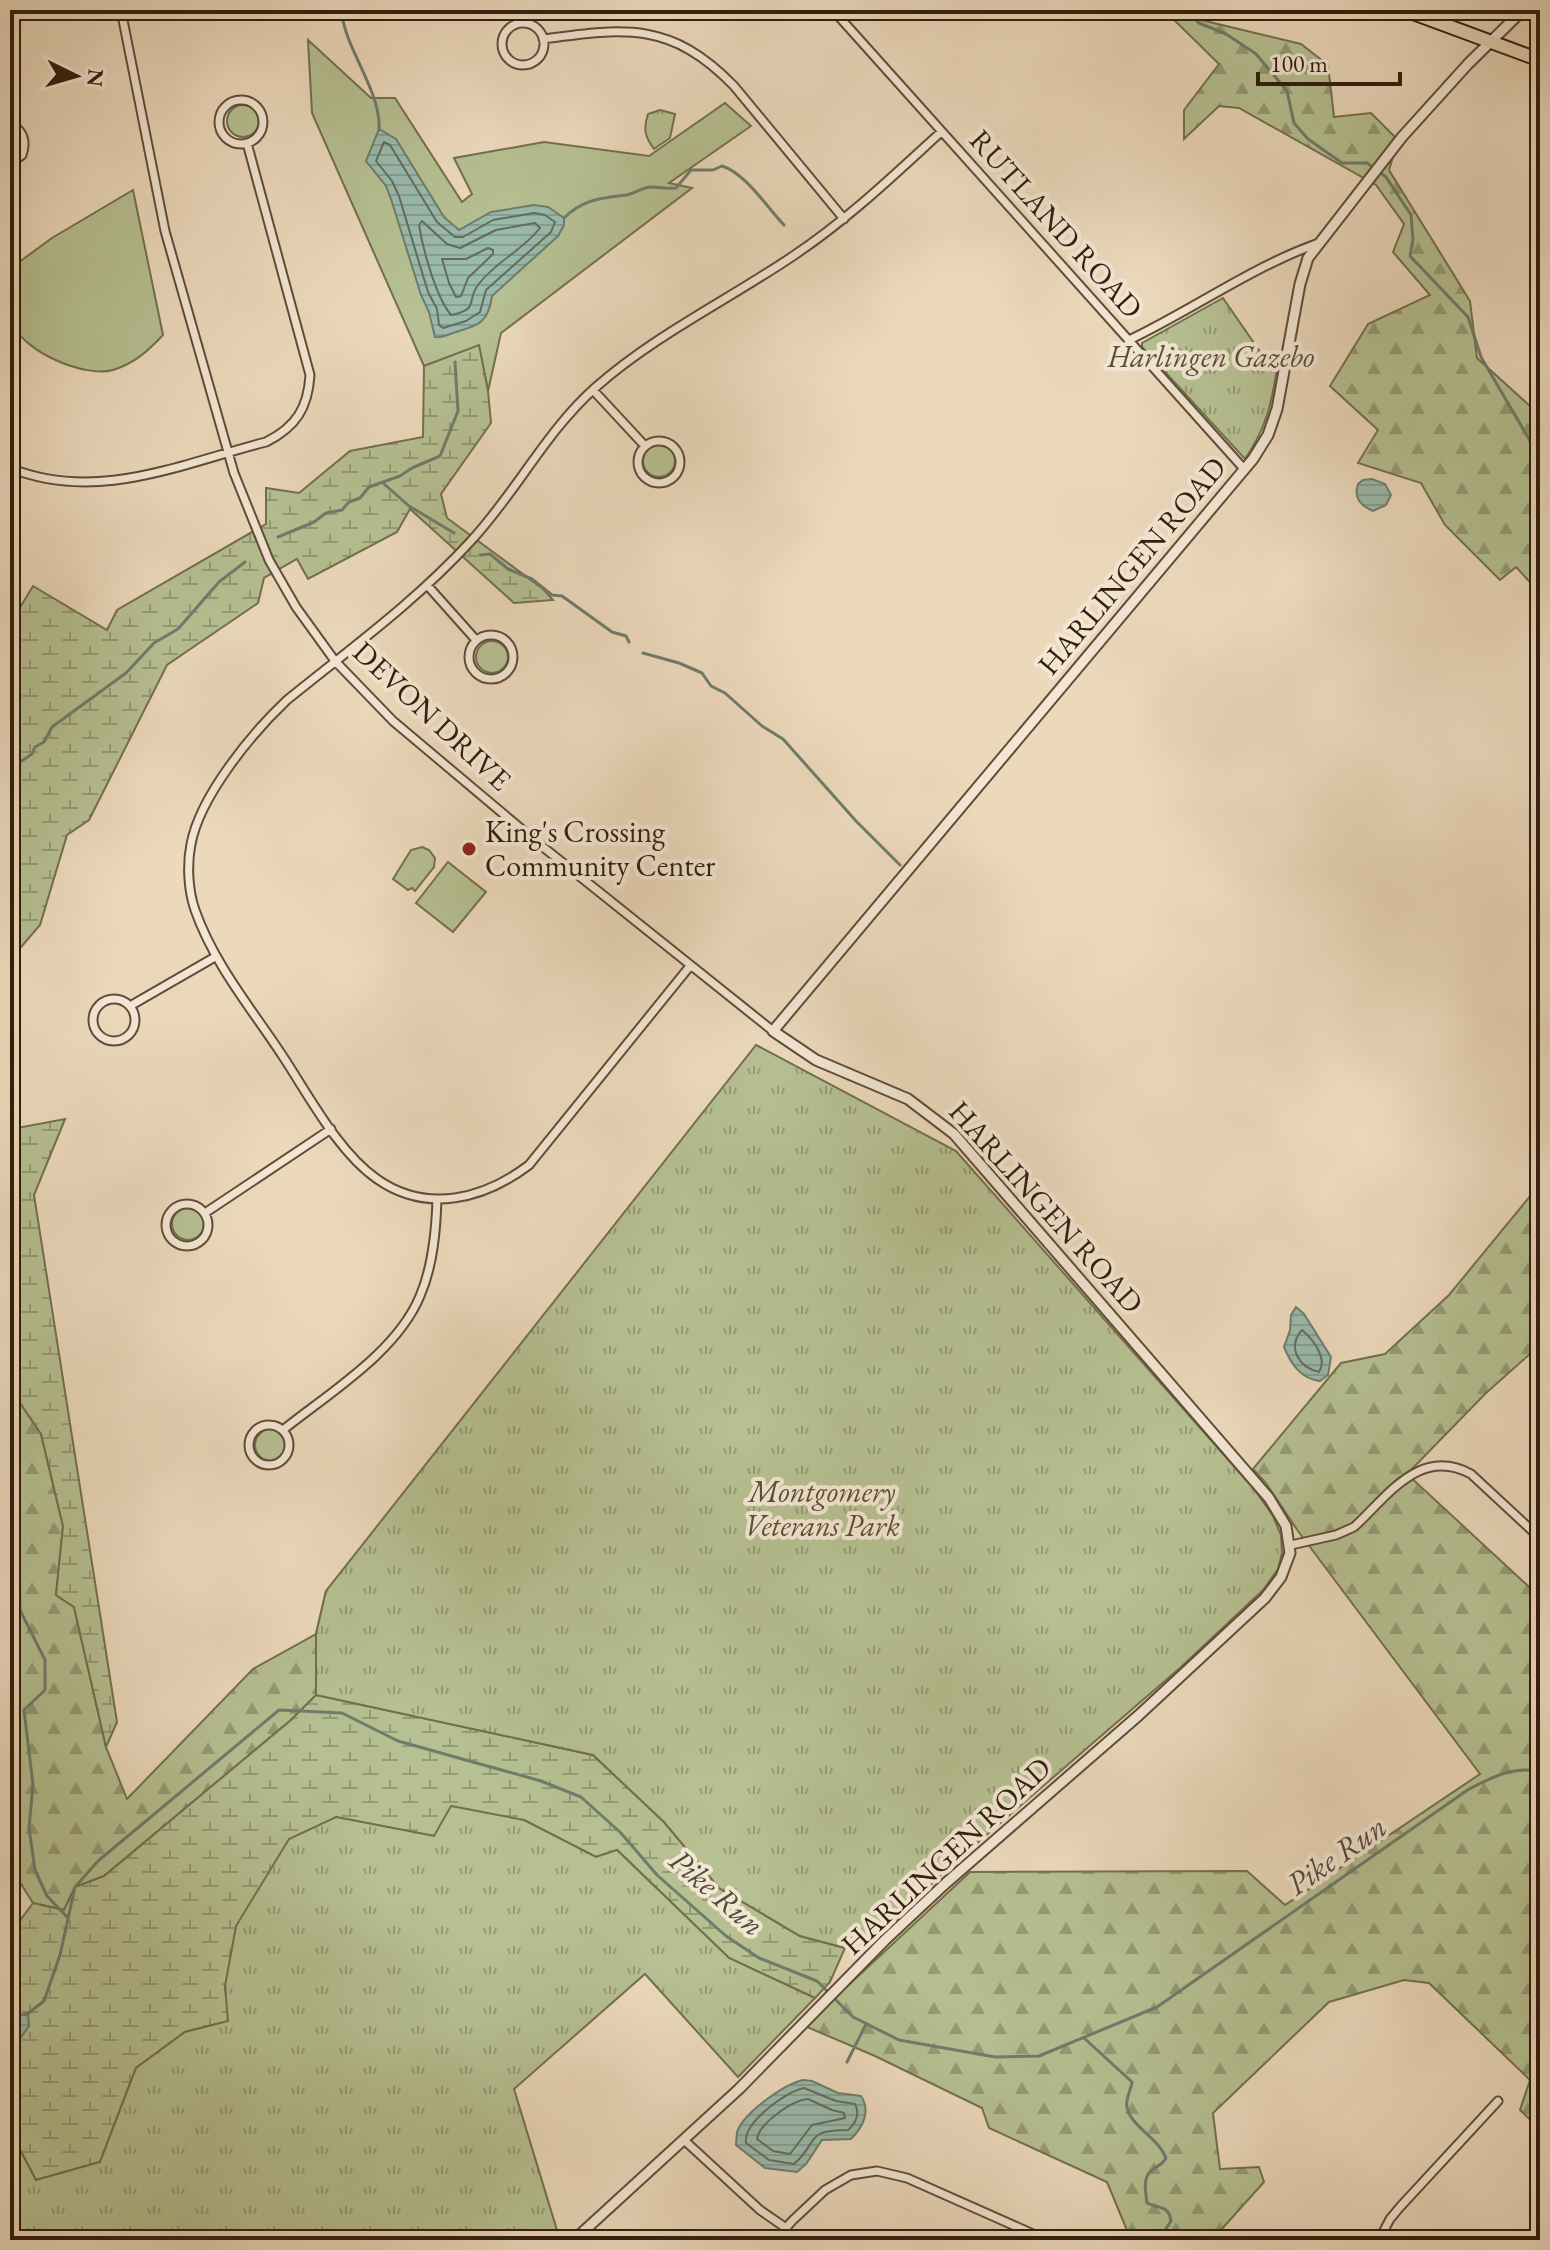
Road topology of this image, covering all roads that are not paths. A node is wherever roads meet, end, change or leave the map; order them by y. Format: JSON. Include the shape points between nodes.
{"nodes":[{"id":1,"x":121,"y":10,"type":"edge"},
{"id":2,"x":833,"y":10,"type":"edge"},
{"id":3,"x":1405,"y":10,"type":"edge"},
{"id":4,"x":1523,"y":10,"type":"edge"},
{"id":5,"x":543,"y":39,"type":"junction"},
{"id":6,"x":1490,"y":41,"type":"junction"},
{"id":7,"x":1540,"y":60,"type":"edge"},
{"id":8,"x":10,"y":124,"type":"edge"},
{"id":9,"x":941,"y":132,"type":"junction"},
{"id":10,"x":247,"y":143,"type":"junction"},
{"id":11,"x":10,"y":164,"type":"edge"},
{"id":12,"x":844,"y":219,"type":"junction"},
{"id":13,"x":1316,"y":244,"type":"junction"},
{"id":14,"x":1129,"y":340,"type":"junction"},
{"id":15,"x":593,"y":390,"type":"junction"},
{"id":16,"x":645,"y":446,"type":"junction"},
{"id":17,"x":228,"y":452,"type":"junction"},
{"id":18,"x":10,"y":468,"type":"edge"},
{"id":19,"x":1245,"y":470,"type":"junction"},
{"id":20,"x":427,"y":585,"type":"junction"},
{"id":21,"x":476,"y":640,"type":"junction"},
{"id":22,"x":335,"y":661,"type":"junction"},
{"id":23,"x":215,"y":957,"type":"junction"},
{"id":24,"x":690,"y":966,"type":"junction"},
{"id":25,"x":130,"y":1006,"type":"junction"},
{"id":26,"x":773,"y":1031,"type":"junction"},
{"id":27,"x":331,"y":1129,"type":"junction"},
{"id":28,"x":437,"y":1199,"type":"junction"},
{"id":29,"x":205,"y":1213,"type":"junction"},
{"id":30,"x":283,"y":1430,"type":"junction"},
{"id":31,"x":1540,"y":1538,"type":"edge"},
{"id":32,"x":1291,"y":1545,"type":"junction"},
{"id":33,"x":1498,"y":2101,"type":"dead end"},
{"id":34,"x":684,"y":2140,"type":"junction"},
{"id":35,"x":786,"y":2228,"type":"junction"},
{"id":36,"x":1033,"y":2234,"type":"dead end"},
{"id":37,"x":574,"y":2240,"type":"edge"},
{"id":38,"x":782,"y":2240,"type":"edge"},
{"id":39,"x":1379,"y":2240,"type":"edge"}],
"edges":[{"from":1,"to":17,"type":"street","name":"DEVON DRIVE","via":[[155,190]]},
{"from":2,"to":9,"type":"street","name":"RUTLAND ROAD"},
{"from":3,"to":6,"type":"highway"},
{"from":4,"to":6,"type":"street","name":"HARLINGEN ROAD"},
{"from":5,"to":5,"type":"street","via":[[536,27],[523,23],[505,33],[503,47],[508,59],[527,65],[539,58]]},
{"from":5,"to":12,"type":"street","via":[[622,30],[692,50],[734,86]]},
{"from":6,"to":7,"type":"highway"},
{"from":6,"to":13,"type":"street","name":"HARLINGEN ROAD"},
{"from":8,"to":11,"type":"street","via":[[22,134],[24,148]]},
{"from":9,"to":12,"type":"street"},
{"from":9,"to":14,"type":"street","name":"RUTLAND ROAD"},
{"from":10,"to":10,"type":"street","via":[[263,121],[251,103],[237,100],[221,112],[219,126],[227,138]]},
{"from":10,"to":17,"type":"street","via":[[305,351],[309,392],[298,418],[282,434]]},
{"from":12,"to":15,"type":"street","via":[[634,356]]},
{"from":13,"to":14,"type":"street"},
{"from":13,"to":19,"type":"street","name":"HARLINGEN ROAD","via":[[1300,284],[1272,424]]},
{"from":14,"to":19,"type":"street","name":"RUTLAND ROAD"},
{"from":15,"to":16,"type":"street"},
{"from":15,"to":20,"type":"street","via":[[550,436],[472,540]]},
{"from":16,"to":16,"type":"street","via":[[638,462],[642,475],[660,483],[672,478],[680,459],[674,446],[660,440]]},
{"from":17,"to":18,"type":"street","via":[[105,483],[48,480]]},
{"from":17,"to":22,"type":"street","name":"DEVON DRIVE","via":[[269,560]]},
{"from":19,"to":26,"type":"street","name":"HARLINGEN ROAD"},
{"from":20,"to":21,"type":"street"},
{"from":20,"to":22,"type":"street"},
{"from":21,"to":21,"type":"street","via":[[469,655],[473,670],[492,680],[506,674],[513,662],[507,642],[495,635]]},
{"from":22,"to":23,"type":"street","via":[[268,719],[198,817],[189,882]]},
{"from":22,"to":24,"type":"street","name":"DEVON DRIVE","via":[[393,721]]},
{"from":23,"to":25,"type":"street"},
{"from":23,"to":27,"type":"street"},
{"from":24,"to":26,"type":"street","name":"DEVON DRIVE"},
{"from":24,"to":28,"type":"street","via":[[529,1165],[484,1193]]},
{"from":25,"to":25,"type":"street","via":[[117,999],[98,1006],[92,1019],[97,1033],[115,1042],[127,1037],[135,1018]]},
{"from":26,"to":32,"type":"street","name":"HARLINGEN ROAD","via":[[816,1060],[908,1099],[954,1134],[1259,1485],[1286,1526]]},
{"from":27,"to":28,"type":"street","via":[[379,1181]]},
{"from":27,"to":29,"type":"street"},
{"from":28,"to":30,"type":"street","via":[[433,1250],[422,1293],[399,1332]]},
{"from":29,"to":29,"type":"street","via":[[194,1204],[179,1205],[168,1214],[168,1235],[178,1245],[198,1244],[208,1227]]},
{"from":30,"to":30,"type":"street","via":[[270,1425],[252,1434],[249,1448],[255,1460],[267,1466],[284,1459],[290,1448]]},
{"from":31,"to":32,"type":"street","via":[[1471,1474],[1441,1465],[1410,1475],[1354,1527]]},
{"from":32,"to":34,"type":"street","name":"HARLINGEN ROAD","via":[[1281,1577],[1243,1619],[975,1856]]},
{"from":33,"to":39,"type":"street","via":[[1400,2207]]},
{"from":34,"to":35,"type":"street"},
{"from":34,"to":37,"type":"street","name":"HARLINGEN ROAD"},
{"from":35,"to":36,"type":"street","via":[[838,2180],[877,2171],[907,2178]]},
{"from":35,"to":38,"type":"street"}]}
